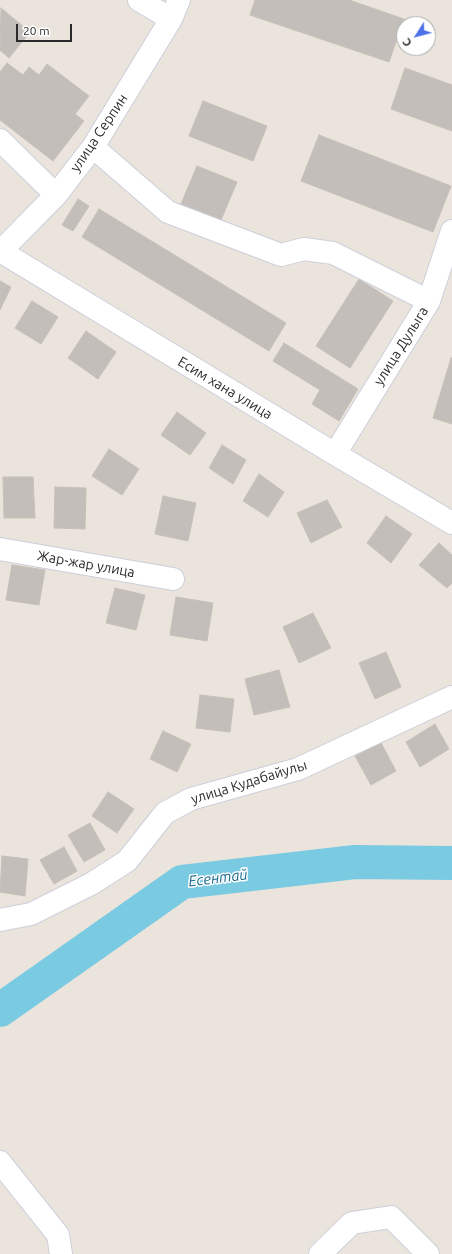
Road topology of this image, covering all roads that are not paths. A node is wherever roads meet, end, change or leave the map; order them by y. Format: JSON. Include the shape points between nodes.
{"nodes":[{"id":1,"x":139,"y":0,"type":"edge"},
{"id":2,"x":175,"y":9,"type":"edge"},
{"id":3,"x":0,"y":140,"type":"edge"},
{"id":4,"x":93,"y":147,"type":"junction"},
{"id":5,"x":56,"y":195,"type":"junction"},
{"id":6,"x":452,"y":230,"type":"edge"},
{"id":7,"x":0,"y":251,"type":"edge"},
{"id":8,"x":429,"y":301,"type":"junction"},
{"id":9,"x":335,"y":454,"type":"junction"},
{"id":10,"x":452,"y":523,"type":"edge"},
{"id":11,"x":0,"y":549,"type":"edge"},
{"id":12,"x":173,"y":579,"type":"dead end"},
{"id":13,"x":452,"y":697,"type":"edge"},
{"id":14,"x":0,"y":920,"type":"edge"},
{"id":15,"x":0,"y":1162,"type":"edge"},
{"id":16,"x":61,"y":1254,"type":"edge"},
{"id":17,"x":320,"y":1254,"type":"edge"},
{"id":18,"x":428,"y":1254,"type":"edge"}],
"edges":[{"from":1,"to":2,"type":"street"},
{"from":2,"to":4,"type":"street","name":"улица Серпин"},
{"from":3,"to":5,"type":"street"},
{"from":4,"to":5,"type":"street","name":"улица Серпин"},
{"from":4,"to":8,"type":"street","via":[[168,212],[280,255],[304,249],[333,253]]},
{"from":5,"to":7,"type":"street","name":"улица Серпин"},
{"from":6,"to":8,"type":"street","name":"улица Дулыга"},
{"from":7,"to":9,"type":"street","name":"Есим хана улица"},
{"from":8,"to":9,"type":"street","name":"улица Дулыга"},
{"from":9,"to":10,"type":"street","name":"Есим хана улица"},
{"from":11,"to":12,"type":"street","name":"Жар-жар улица"},
{"from":13,"to":14,"type":"street","name":"улица Кудабайулы","via":[[298,769],[191,799],[165,813],[127,860],[91,884],[31,914]]},
{"from":15,"to":16,"type":"street","via":[[58,1235]]},
{"from":17,"to":18,"type":"street","via":[[352,1224],[391,1218]]}]}
